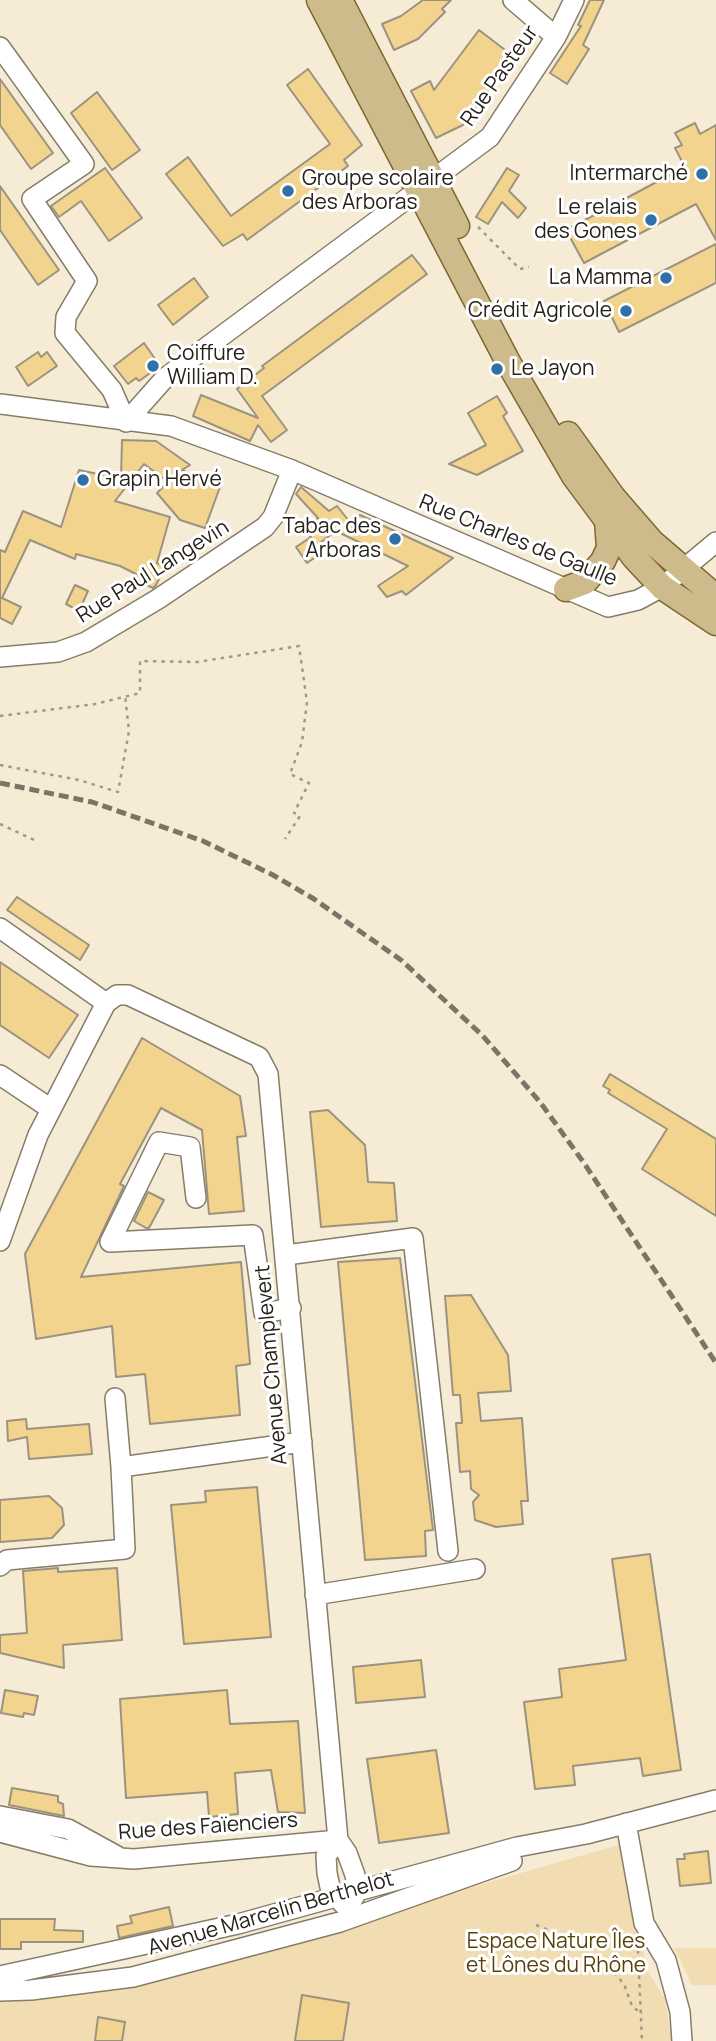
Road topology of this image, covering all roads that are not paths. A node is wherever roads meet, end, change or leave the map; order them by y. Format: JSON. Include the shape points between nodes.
{"nodes":[{"id":1,"x":318,"y":0,"type":"edge"},
{"id":2,"x":340,"y":0,"type":"edge"},
{"id":3,"x":513,"y":0,"type":"edge"},
{"id":4,"x":574,"y":0,"type":"edge"},
{"id":5,"x":556,"y":37,"type":"junction"},
{"id":6,"x":0,"y":47,"type":"edge"},
{"id":7,"x":425,"y":187,"type":"junction"},
{"id":8,"x":0,"y":404,"type":"edge"},
{"id":9,"x":126,"y":422,"type":"junction"},
{"id":10,"x":292,"y":470,"type":"junction"},
{"id":11,"x":607,"y":520,"type":"junction"},
{"id":12,"x":716,"y":542,"type":"edge"},
{"id":13,"x":682,"y":571,"type":"junction"},
{"id":14,"x":662,"y":587,"type":"junction"},
{"id":15,"x":566,"y":589,"type":"junction"},
{"id":16,"x":716,"y":597,"type":"edge"},
{"id":17,"x":716,"y":623,"type":"edge"},
{"id":18,"x":0,"y":657,"type":"edge"},
{"id":19,"x":0,"y":928,"type":"edge"},
{"id":20,"x":106,"y":1003,"type":"junction"},
{"id":21,"x":0,"y":1075,"type":"edge"},
{"id":22,"x":51,"y":1110,"type":"junction"},
{"id":23,"x":196,"y":1198,"type":"dead end"},
{"id":24,"x":0,"y":1241,"type":"edge"},
{"id":25,"x":286,"y":1255,"type":"junction"},
{"id":26,"x":291,"y":1308,"type":"junction"},
{"id":27,"x":115,"y":1398,"type":"dead end"},
{"id":28,"x":302,"y":1442,"type":"junction"},
{"id":29,"x":121,"y":1466,"type":"junction"},
{"id":30,"x":448,"y":1551,"type":"dead end"},
{"id":31,"x":0,"y":1566,"type":"edge"},
{"id":32,"x":475,"y":1569,"type":"dead end"},
{"id":33,"x":315,"y":1595,"type":"junction"},
{"id":34,"x":716,"y":1800,"type":"edge"},
{"id":35,"x":0,"y":1816,"type":"edge"},
{"id":36,"x":626,"y":1823,"type":"junction"},
{"id":37,"x":0,"y":1832,"type":"edge"},
{"id":38,"x":586,"y":1834,"type":"junction"},
{"id":39,"x":338,"y":1840,"type":"junction"},
{"id":40,"x":120,"y":1858,"type":"junction"},
{"id":41,"x":358,"y":1890,"type":"junction"},
{"id":42,"x":348,"y":1907,"type":"junction"},
{"id":43,"x":268,"y":1929,"type":"junction"},
{"id":44,"x":0,"y":1976,"type":"edge"},
{"id":45,"x":0,"y":1991,"type":"edge"},
{"id":46,"x":681,"y":2041,"type":"edge"}],
"edges":[{"from":1,"to":7,"type":"main road"},
{"from":2,"to":7,"type":"main road"},
{"from":3,"to":5,"type":"street"},
{"from":4,"to":5,"type":"street","name":"Rue Pasteur"},
{"from":5,"to":7,"type":"street","name":"Rue Pasteur","via":[[490,137]]},
{"from":6,"to":9,"type":"street","via":[[84,164],[32,199],[87,281],[66,317],[65,333],[112,390]]},
{"from":7,"to":9,"type":"street","name":"Rue Pasteur","via":[[165,379]]},
{"from":7,"to":11,"type":"main road","via":[[547,432]]},
{"from":7,"to":13,"type":"main road","via":[[585,461]]},
{"from":8,"to":9,"type":"street","name":"Rue Charles de Gaulle"},
{"from":9,"to":10,"type":"street","name":"Rue Charles de Gaulle","via":[[171,426]]},
{"from":10,"to":15,"type":"street","name":"Rue Charles de Gaulle"},
{"from":10,"to":18,"type":"street","name":"Rue Paul Langevin","via":[[274,517],[265,527],[158,599],[86,642],[58,652]]},
{"from":11,"to":14,"type":"main road"},
{"from":11,"to":15,"type":"main road","via":[[609,548],[603,561],[585,582]]},
{"from":12,"to":13,"type":"street","name":"Rue Charles de Gaulle"},
{"from":13,"to":14,"type":"street","name":"Rue Charles de Gaulle"},
{"from":13,"to":16,"type":"main road"},
{"from":14,"to":15,"type":"street","name":"Rue Charles de Gaulle","via":[[638,600],[608,607]]},
{"from":14,"to":17,"type":"main road"},
{"from":19,"to":20,"type":"street"},
{"from":20,"to":22,"type":"street"},
{"from":20,"to":25,"type":"street","name":"Avenue Champlevert","via":[[117,995],[128,995],[259,1057],[268,1074]]},
{"from":21,"to":22,"type":"street"},
{"from":22,"to":24,"type":"street"},
{"from":23,"to":26,"type":"street","via":[[190,1147],[159,1142],[110,1242],[253,1235],[264,1313]]},
{"from":25,"to":26,"type":"street","name":"Avenue Champlevert"},
{"from":25,"to":30,"type":"street","via":[[412,1238]]},
{"from":26,"to":28,"type":"street","name":"Avenue Champlevert"},
{"from":27,"to":29,"type":"street"},
{"from":28,"to":29,"type":"street"},
{"from":28,"to":33,"type":"street","name":"Avenue Champlevert"},
{"from":29,"to":31,"type":"street","via":[[125,1549],[7,1560]]},
{"from":32,"to":33,"type":"street"},
{"from":33,"to":39,"type":"street","name":"Avenue Champlevert"},
{"from":34,"to":36,"type":"street","name":"Avenue Marcelin Berthelot"},
{"from":35,"to":40,"type":"street","via":[[68,1829]]},
{"from":36,"to":38,"type":"street","name":"Avenue Marcelin Berthelot"},
{"from":36,"to":46,"type":"street","via":[[644,1923],[666,1960],[680,2012]]},
{"from":37,"to":40,"type":"street","name":"Rue des Faïenciers","via":[[91,1856]]},
{"from":38,"to":41,"type":"street","name":"Avenue Marcelin Berthelot","via":[[517,1847]]},
{"from":38,"to":42,"type":"street","name":"Avenue Marcelin Berthelot"},
{"from":39,"to":40,"type":"street","name":"Rue des Faïenciers"},
{"from":39,"to":41,"type":"street","via":[[347,1853]]},
{"from":39,"to":42,"type":"street","via":[[326,1856],[330,1886]]},
{"from":41,"to":42,"type":"street","name":"Avenue Marcelin Berthelot"},
{"from":42,"to":43,"type":"street","name":"Avenue Marcelin Berthelot"},
{"from":42,"to":43,"type":"street","name":"Avenue Marcelin Berthelot"},
{"from":43,"to":44,"type":"street","name":"Avenue Marcelin Berthelot"},
{"from":43,"to":45,"type":"street","name":"Avenue Marcelin Berthelot","via":[[167,1968],[120,1979]]}]}
